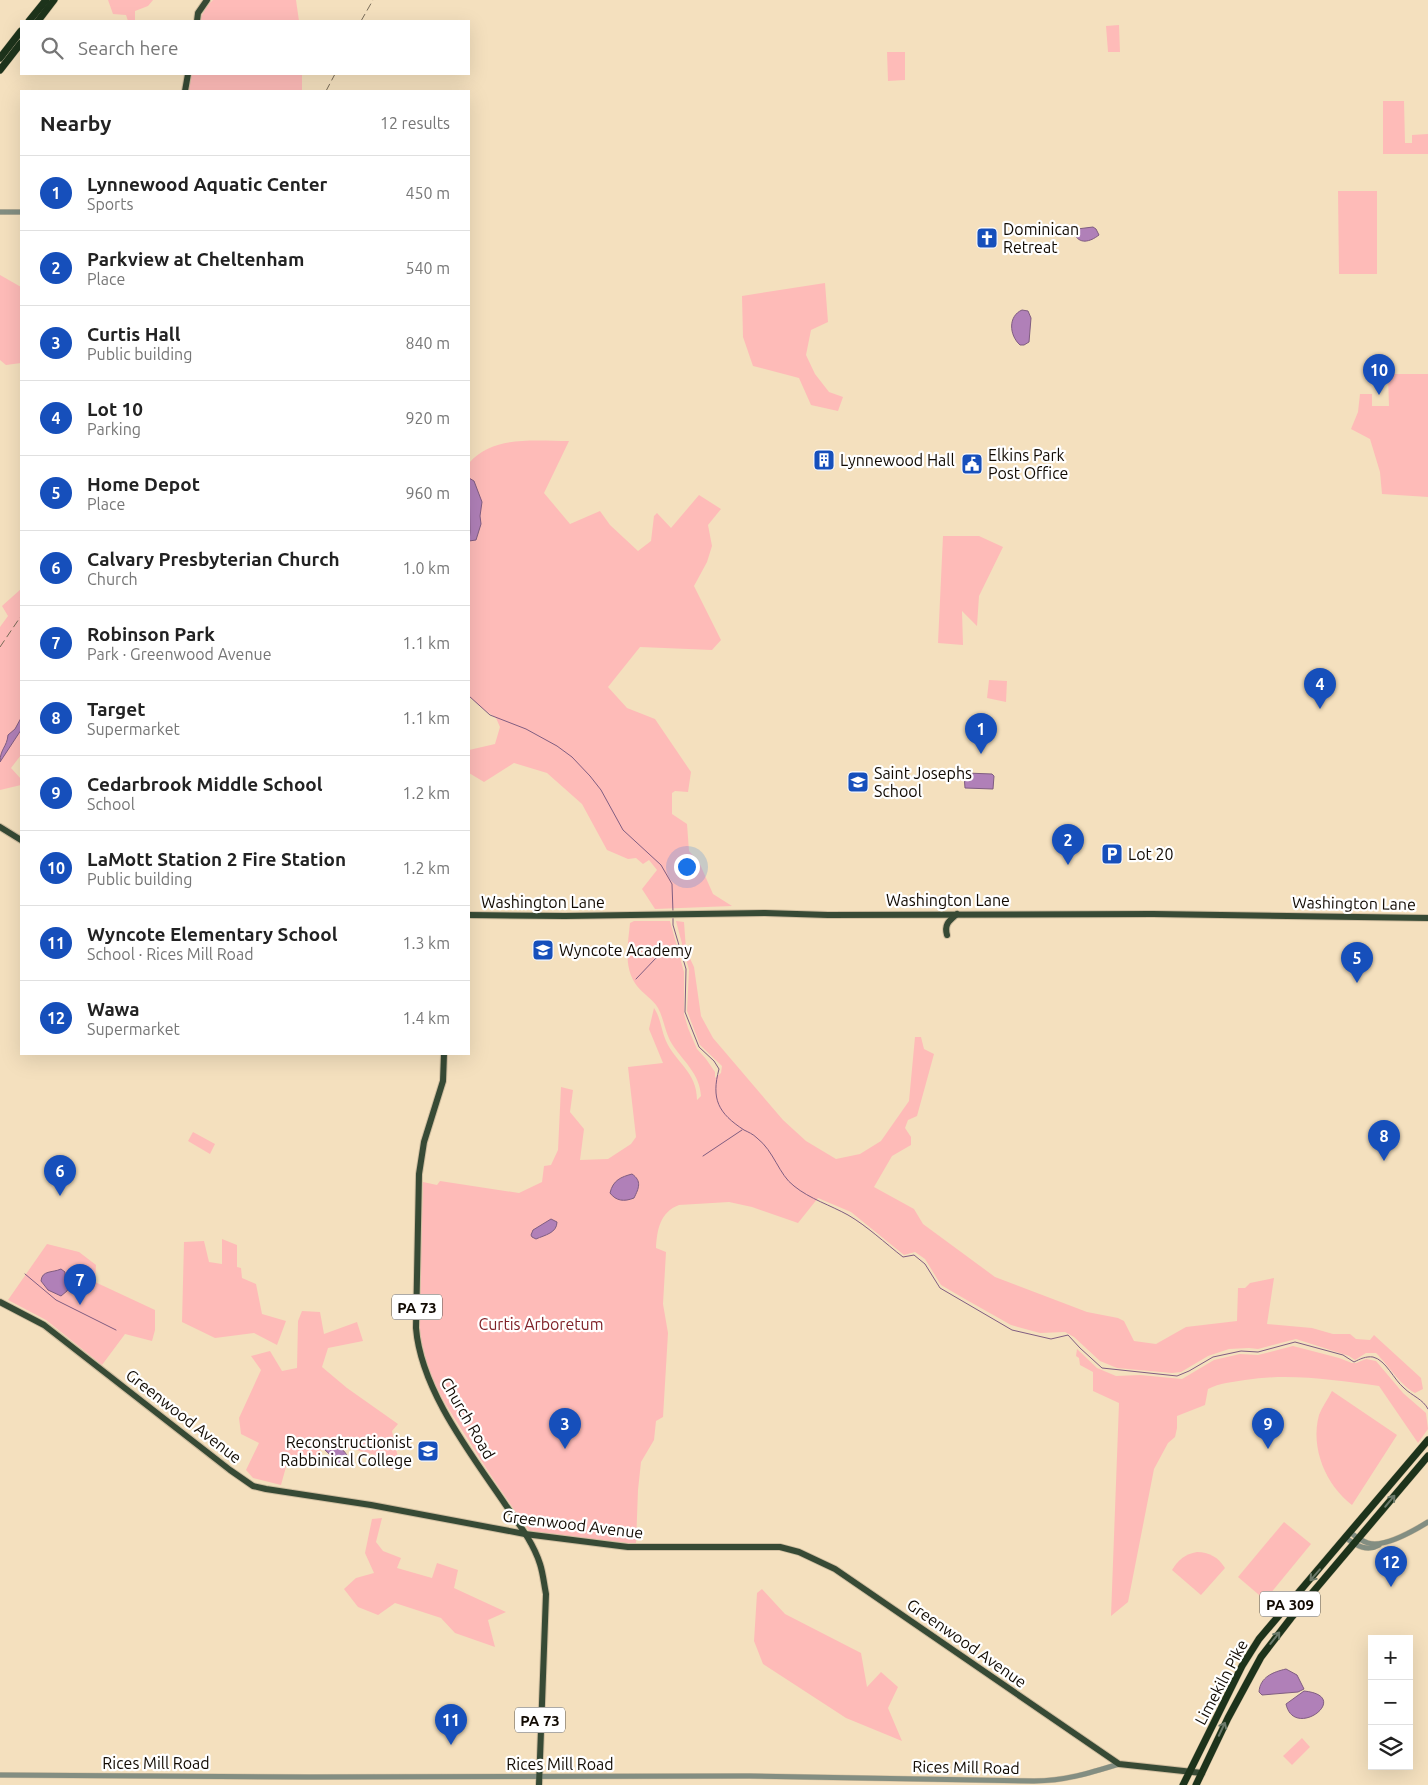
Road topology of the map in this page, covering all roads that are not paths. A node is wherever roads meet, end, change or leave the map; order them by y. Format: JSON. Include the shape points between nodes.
{"nodes":[{"id":1,"x":46,"y":0,"type":"edge"},
{"id":2,"x":54,"y":0,"type":"edge"},
{"id":3,"x":207,"y":0,"type":"edge"},
{"id":4,"x":30,"y":20,"type":"edge"},
{"id":5,"x":39,"y":20,"type":"edge"},
{"id":6,"x":197,"y":20,"type":"edge"},
{"id":7,"x":20,"y":32,"type":"edge"},
{"id":8,"x":20,"y":44,"type":"edge"},
{"id":9,"x":0,"y":58,"type":"edge"},
{"id":10,"x":0,"y":70,"type":"edge"},
{"id":11,"x":188,"y":75,"type":"edge"},
{"id":12,"x":185,"y":90,"type":"edge"},
{"id":13,"x":0,"y":212,"type":"edge"},
{"id":14,"x":20,"y":212,"type":"edge"},
{"id":15,"x":0,"y":827,"type":"edge"},
{"id":16,"x":20,"y":839,"type":"edge"},
{"id":17,"x":957,"y":914,"type":"junction"},
{"id":18,"x":470,"y":915,"type":"edge"},
{"id":19,"x":1428,"y":918,"type":"edge"},
{"id":20,"x":947,"y":935,"type":"dead end"},
{"id":21,"x":444,"y":1055,"type":"edge"},
{"id":22,"x":0,"y":1302,"type":"edge"},
{"id":23,"x":1428,"y":1440,"type":"edge"},
{"id":24,"x":1428,"y":1456,"type":"edge"},
{"id":25,"x":1428,"y":1522,"type":"edge"},
{"id":26,"x":525,"y":1534,"type":"junction"},
{"id":27,"x":1349,"y":1535,"type":"junction"},
{"id":28,"x":1356,"y":1541,"type":"junction"},
{"id":29,"x":1118,"y":1764,"type":"junction"},
{"id":30,"x":1190,"y":1771,"type":"junction"},
{"id":31,"x":1202,"y":1773,"type":"junction"},
{"id":32,"x":0,"y":1775,"type":"edge"},
{"id":33,"x":539,"y":1777,"type":"junction"},
{"id":34,"x":538,"y":1785,"type":"edge"},
{"id":35,"x":1183,"y":1785,"type":"edge"},
{"id":36,"x":1196,"y":1785,"type":"edge"}],
"edges":[{"from":1,"to":4,"type":"highway"},
{"from":2,"to":5,"type":"highway"},
{"from":3,"to":6,"type":"main road"},
{"from":7,"to":9,"type":"highway"},
{"from":8,"to":10,"type":"highway"},
{"from":11,"to":12,"type":"main road"},
{"from":13,"to":14,"type":"street"},
{"from":15,"to":16,"type":"main road"},
{"from":17,"to":18,"type":"main road","name":"Washington Lane"},
{"from":17,"to":19,"type":"main road","name":"Washington Lane"},
{"from":17,"to":20,"type":"main road","via":[[947,923]]},
{"from":21,"to":26,"type":"main road","name":"Church Road","number":"PA 73","via":[[443,1081],[424,1142],[419,1174],[418,1345],[438,1400]]},
{"from":22,"to":26,"type":"main road","name":"Greenwood Avenue","via":[[44,1325],[253,1486]]},
{"from":23,"to":27,"type":"highway","number":"PA 309"},
{"from":28,"to":24,"type":"highway","number":"PA 309","one_way":true},
{"from":25,"to":28,"type":"street","via":[[1389,1541],[1373,1544]]},
{"from":26,"to":29,"type":"main road","name":"Greenwood Avenue","via":[[628,1547],[780,1547],[798,1552],[835,1569]]},
{"from":26,"to":33,"type":"main road","name":"Church Road","number":"PA 73","via":[[541,1564],[546,1594]]},
{"from":27,"to":28,"type":"street"},
{"from":27,"to":30,"type":"highway","name":"Limekiln Pike","number":"PA 309","one_way":true,"via":[[1250,1652]]},
{"from":31,"to":28,"type":"highway","name":"Limekiln Pike","number":"PA 309","one_way":true,"via":[[1261,1657]]},
{"from":29,"to":30,"type":"main road","name":"Greenwood Avenue"},
{"from":29,"to":33,"type":"street","name":"Rices Mill Road","via":[[1051,1781],[749,1776]]},
{"from":30,"to":31,"type":"main road","name":"Greenwood Avenue"},
{"from":30,"to":35,"type":"highway","name":"Limekiln Pike","number":"PA 309"},
{"from":31,"to":36,"type":"highway","name":"Limekiln Pike","number":"PA 309"},
{"from":32,"to":33,"type":"street","name":"Rices Mill Road"},
{"from":33,"to":34,"type":"main road","name":"Church Road","number":"PA 73"}]}
